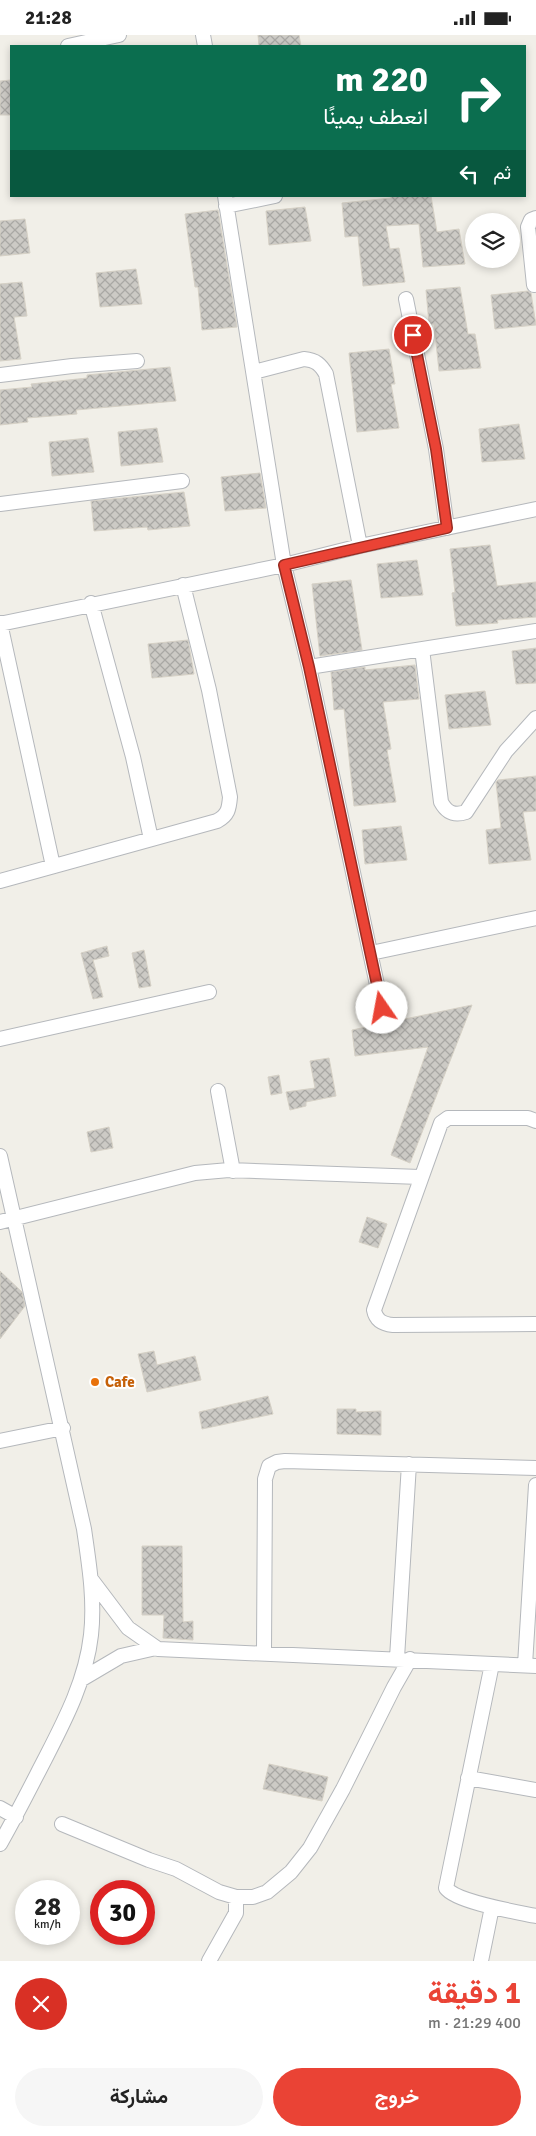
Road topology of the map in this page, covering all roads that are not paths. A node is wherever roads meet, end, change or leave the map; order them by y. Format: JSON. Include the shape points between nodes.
{"nodes":[{"id":1,"x":119,"y":35,"type":"edge"},
{"id":2,"x":73,"y":45,"type":"edge"},
{"id":3,"x":265,"y":197,"type":"edge"},
{"id":4,"x":226,"y":201,"type":"edge"},
{"id":5,"x":536,"y":218,"type":"edge"},
{"id":6,"x":534,"y":285,"type":"dead end"},
{"id":7,"x":406,"y":299,"type":"dead end"},
{"id":8,"x":138,"y":361,"type":"dead end"},
{"id":9,"x":254,"y":372,"type":"junction"},
{"id":10,"x":0,"y":375,"type":"edge"},
{"id":11,"x":182,"y":481,"type":"dead end"},
{"id":12,"x":0,"y":504,"type":"edge"},
{"id":13,"x":536,"y":509,"type":"edge"},
{"id":14,"x":447,"y":528,"type":"junction"},
{"id":15,"x":360,"y":546,"type":"junction"},
{"id":16,"x":284,"y":565,"type":"junction"},
{"id":17,"x":183,"y":585,"type":"junction"},
{"id":18,"x":91,"y":603,"type":"junction"},
{"id":19,"x":0,"y":623,"type":"edge"},
{"id":20,"x":536,"y":631,"type":"edge"},
{"id":21,"x":422,"y":649,"type":"junction"},
{"id":22,"x":309,"y":667,"type":"junction"},
{"id":23,"x":536,"y":718,"type":"edge"},
{"id":24,"x":150,"y":839,"type":"junction"},
{"id":25,"x":52,"y":866,"type":"junction"},
{"id":26,"x":0,"y":881,"type":"edge"},
{"id":27,"x":536,"y":918,"type":"edge"},
{"id":28,"x":371,"y":953,"type":"junction"},
{"id":29,"x":209,"y":992,"type":"dead end"},
{"id":30,"x":382,"y":1008,"type":"dead end"},
{"id":31,"x":0,"y":1039,"type":"edge"},
{"id":32,"x":218,"y":1091,"type":"dead end"},
{"id":33,"x":536,"y":1121,"type":"edge"},
{"id":34,"x":0,"y":1156,"type":"edge"},
{"id":35,"x":233,"y":1171,"type":"junction"},
{"id":36,"x":420,"y":1177,"type":"junction"},
{"id":37,"x":14,"y":1218,"type":"junction"},
{"id":38,"x":0,"y":1222,"type":"edge"},
{"id":39,"x":536,"y":1324,"type":"edge"},
{"id":40,"x":63,"y":1428,"type":"junction"},
{"id":41,"x":0,"y":1441,"type":"edge"},
{"id":42,"x":409,"y":1464,"type":"junction"},
{"id":43,"x":536,"y":1468,"type":"edge"},
{"id":44,"x":536,"y":1485,"type":"edge"},
{"id":45,"x":91,"y":1579,"type":"junction"},
{"id":46,"x":156,"y":1648,"type":"junction"},
{"id":47,"x":264,"y":1652,"type":"junction"},
{"id":48,"x":403,"y":1659,"type":"junction"},
{"id":49,"x":492,"y":1664,"type":"junction"},
{"id":50,"x":531,"y":1665,"type":"edge"},
{"id":51,"x":82,"y":1679,"type":"junction"},
{"id":52,"x":468,"y":1778,"type":"junction"},
{"id":53,"x":536,"y":1790,"type":"edge"},
{"id":54,"x":0,"y":1808,"type":"edge"},
{"id":55,"x":16,"y":1817,"type":"junction"},
{"id":56,"x":62,"y":1824,"type":"dead end"},
{"id":57,"x":0,"y":1844,"type":"edge"},
{"id":58,"x":236,"y":1897,"type":"junction"},
{"id":59,"x":492,"y":1907,"type":"junction"},
{"id":60,"x":536,"y":1916,"type":"edge"},
{"id":61,"x":210,"y":1961,"type":"edge"},
{"id":62,"x":481,"y":1961,"type":"edge"}],
"edges":[{"from":1,"to":2,"type":"street"},
{"from":3,"to":4,"type":"street"},
{"from":4,"to":9,"type":"street"},
{"from":5,"to":6,"type":"street","via":[[528,227]]},
{"from":7,"to":14,"type":"street","via":[[436,449]]},
{"from":8,"to":10,"type":"street"},
{"from":9,"to":15,"type":"street","via":[[304,359],[323,367]]},
{"from":9,"to":16,"type":"street"},
{"from":11,"to":12,"type":"street"},
{"from":13,"to":14,"type":"street"},
{"from":14,"to":15,"type":"street"},
{"from":15,"to":16,"type":"street"},
{"from":16,"to":17,"type":"street"},
{"from":16,"to":22,"type":"street"},
{"from":17,"to":18,"type":"street"},
{"from":17,"to":24,"type":"street","via":[[209,690],[230,797],[229,807],[225,816],[217,821]]},
{"from":18,"to":19,"type":"street"},
{"from":18,"to":24,"type":"street","via":[[134,757]]},
{"from":19,"to":25,"type":"street"},
{"from":20,"to":21,"type":"street"},
{"from":21,"to":22,"type":"street"},
{"from":21,"to":23,"type":"street","via":[[444,809],[458,814],[466,812],[506,751]]},
{"from":22,"to":28,"type":"street"},
{"from":24,"to":25,"type":"street"},
{"from":25,"to":26,"type":"street"},
{"from":27,"to":28,"type":"street"},
{"from":28,"to":30,"type":"street"},
{"from":29,"to":31,"type":"street"},
{"from":32,"to":35,"type":"street"},
{"from":33,"to":36,"type":"street","via":[[528,1118],[457,1117],[444,1120]]},
{"from":34,"to":37,"type":"street"},
{"from":35,"to":36,"type":"street"},
{"from":35,"to":37,"type":"street","via":[[196,1173]]},
{"from":36,"to":39,"type":"street","via":[[376,1301],[374,1310],[378,1320],[394,1325]]},
{"from":37,"to":38,"type":"street"},
{"from":37,"to":40,"type":"street"},
{"from":40,"to":41,"type":"street"},
{"from":40,"to":45,"type":"street"},
{"from":42,"to":43,"type":"street"},
{"from":42,"to":47,"type":"street","via":[[285,1461],[269,1466],[265,1479]]},
{"from":42,"to":48,"type":"street"},
{"from":44,"to":50,"type":"street"},
{"from":45,"to":46,"type":"street","via":[[128,1628]]},
{"from":45,"to":51,"type":"street","via":[[91,1635]]},
{"from":46,"to":47,"type":"street"},
{"from":46,"to":51,"type":"street","via":[[121,1656]]},
{"from":47,"to":48,"type":"street"},
{"from":48,"to":49,"type":"street"},
{"from":48,"to":58,"type":"street","via":[[394,1687],[343,1789],[302,1861],[267,1892],[253,1897]]},
{"from":49,"to":50,"type":"street"},
{"from":49,"to":52,"type":"street"},
{"from":51,"to":55,"type":"street"},
{"from":52,"to":53,"type":"street"},
{"from":52,"to":59,"type":"street","via":[[446,1888],[451,1894]]},
{"from":54,"to":55,"type":"street"},
{"from":55,"to":57,"type":"street"},
{"from":56,"to":58,"type":"street","via":[[163,1863],[219,1892]]},
{"from":58,"to":61,"type":"street","via":[[236,1913]]},
{"from":59,"to":60,"type":"street"},
{"from":59,"to":62,"type":"street"}]}
